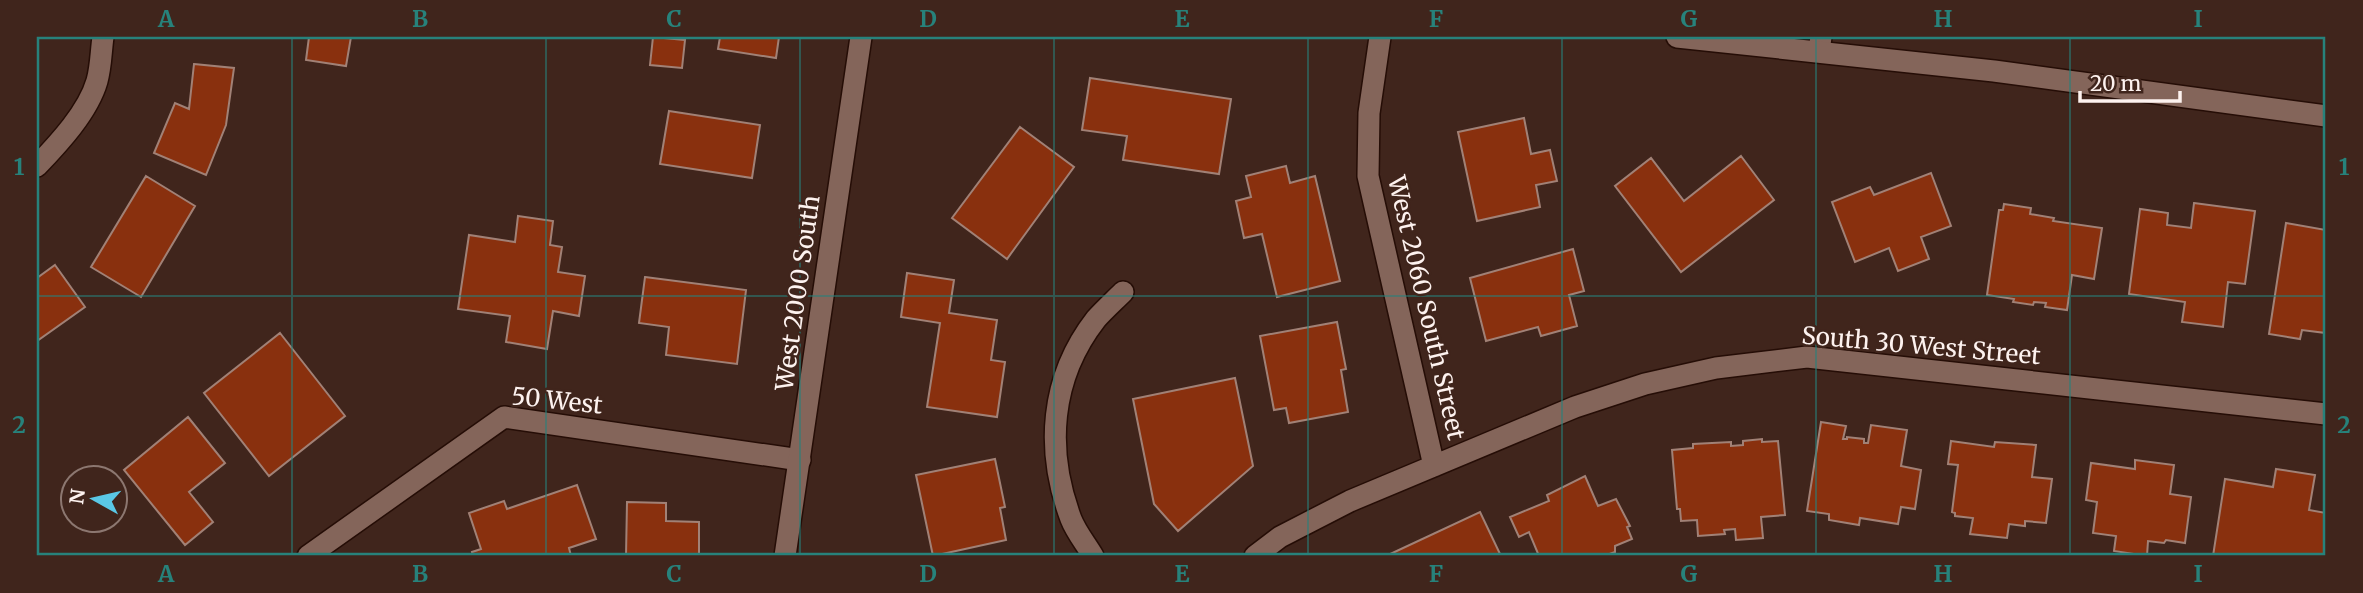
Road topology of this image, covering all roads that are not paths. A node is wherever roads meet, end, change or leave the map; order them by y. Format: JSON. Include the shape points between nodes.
{"nodes":[{"id":1,"x":103,"y":37,"type":"edge"},
{"id":2,"x":861,"y":37,"type":"edge"},
{"id":3,"x":1380,"y":37,"type":"edge"},
{"id":4,"x":1677,"y":37,"type":"edge"},
{"id":5,"x":1820,"y":44,"type":"edge"},
{"id":6,"x":2326,"y":116,"type":"edge"},
{"id":7,"x":37,"y":166,"type":"edge"},
{"id":8,"x":1123,"y":292,"type":"dead end"},
{"id":9,"x":2326,"y":414,"type":"edge"},
{"id":10,"x":800,"y":460,"type":"junction"},
{"id":11,"x":1434,"y":466,"type":"junction"},
{"id":12,"x":308,"y":556,"type":"edge"},
{"id":13,"x":785,"y":556,"type":"edge"},
{"id":14,"x":1093,"y":556,"type":"edge"},
{"id":15,"x":1255,"y":556,"type":"edge"}],
"edges":[{"from":1,"to":7,"type":"street","via":[[97,82],[62,139]]},
{"from":2,"to":10,"type":"street","name":"West 2000 South"},
{"from":3,"to":11,"type":"street","name":"West 2060 South Street","via":[[1368,113],[1368,176]]},
{"from":4,"to":5,"type":"street"},
{"from":5,"to":6,"type":"street"},
{"from":8,"to":14,"type":"street","via":[[1097,318],[1077,348],[1060,389],[1055,434],[1059,480],[1072,522]]},
{"from":9,"to":11,"type":"street","name":"South 30 West Street","via":[[1807,357],[1716,368],[1645,384],[1575,407]]},
{"from":10,"to":12,"type":"street","name":"50 West","via":[[504,417]]},
{"from":10,"to":13,"type":"street","name":"West 2000 South"},
{"from":11,"to":15,"type":"street","name":"South 30 West Street","via":[[1350,501],[1280,537]]}]}
